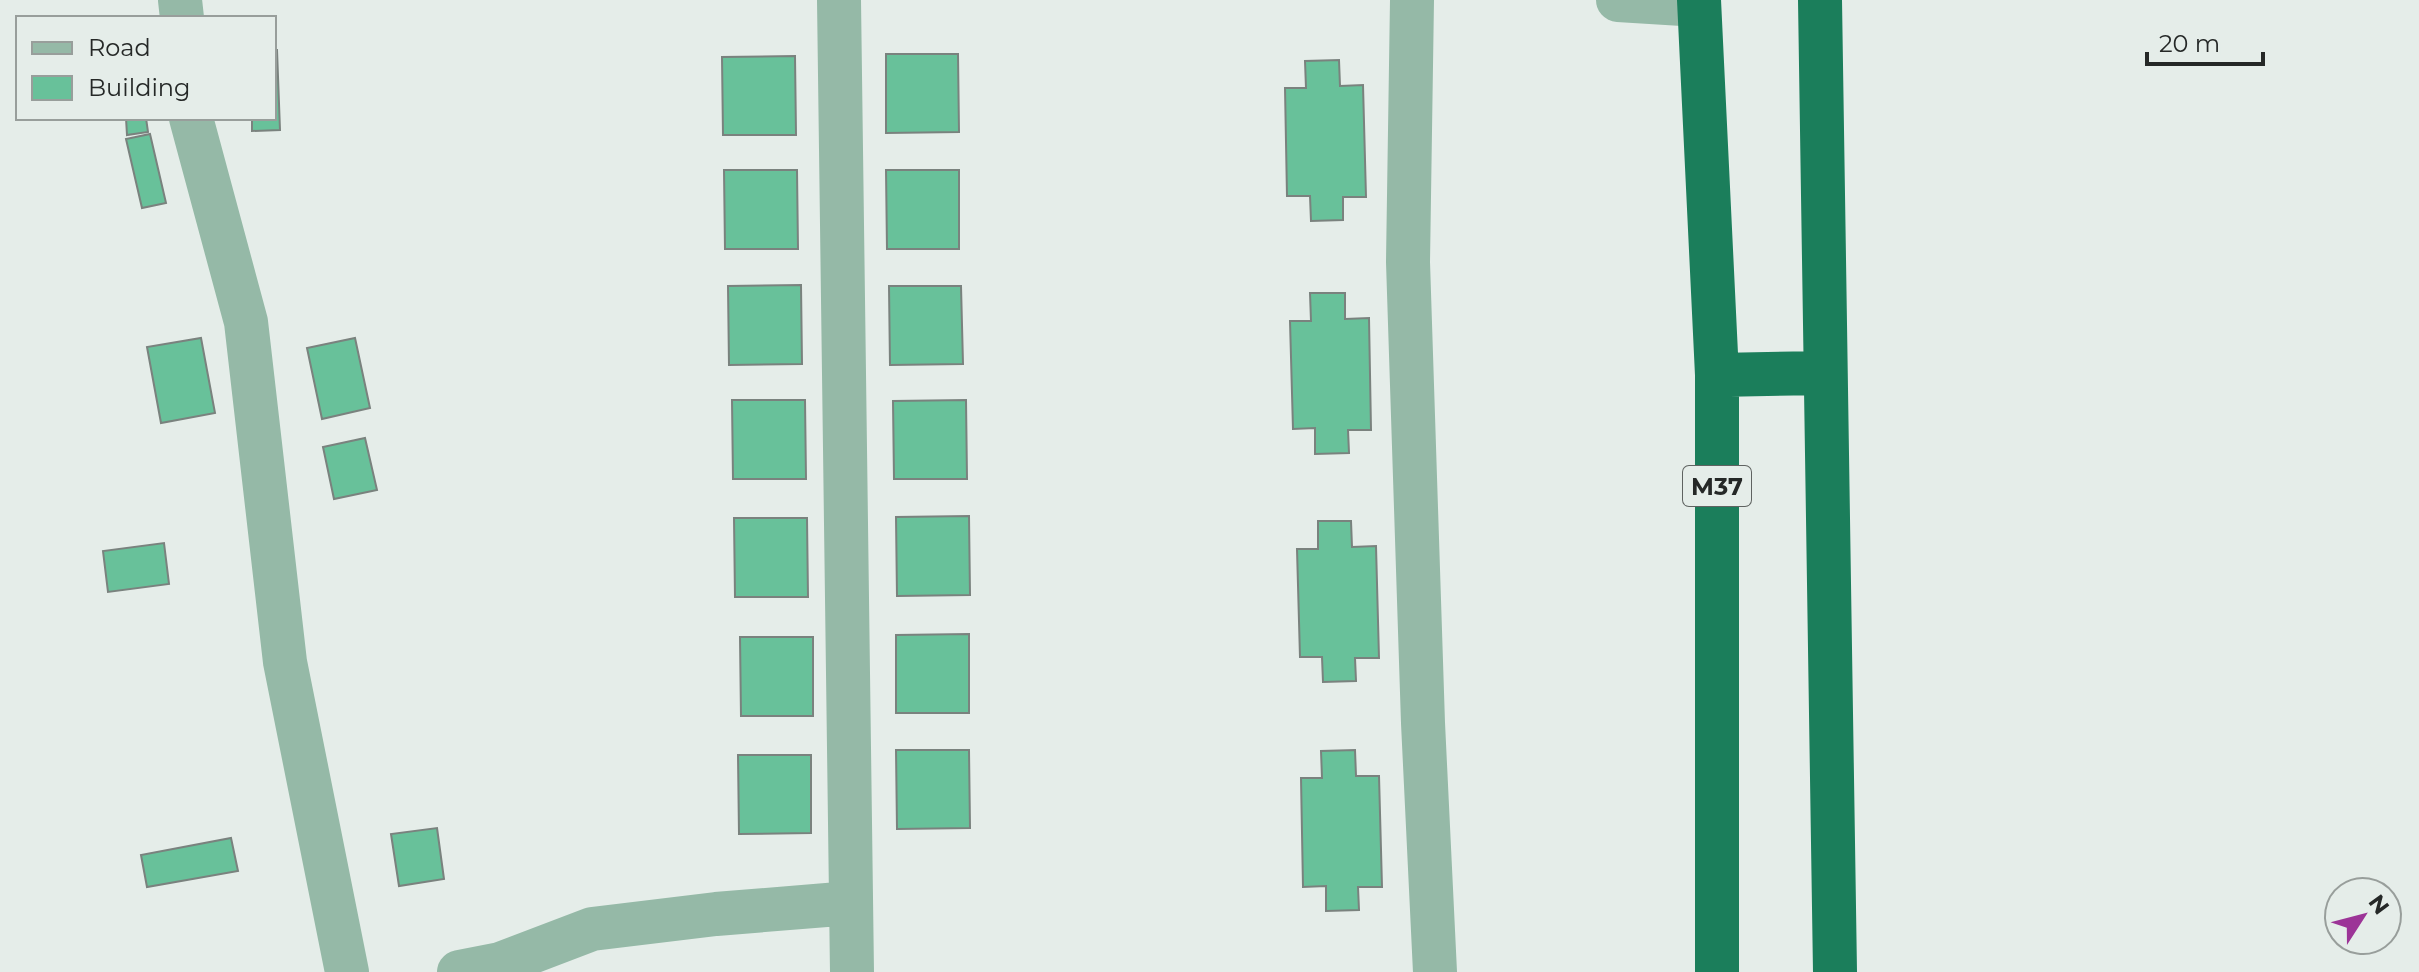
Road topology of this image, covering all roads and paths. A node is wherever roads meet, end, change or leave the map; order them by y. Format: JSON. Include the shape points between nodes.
{"nodes":[{"id":1,"x":839,"y":0,"type":"edge"},
{"id":2,"x":1412,"y":0,"type":"edge"},
{"id":3,"x":1618,"y":0,"type":"edge"},
{"id":4,"x":1820,"y":0,"type":"edge"},
{"id":5,"x":1699,"y":2,"type":"edge"},
{"id":6,"x":192,"y":120,"type":"edge"},
{"id":7,"x":1824,"y":373,"type":"junction"},
{"id":8,"x":1717,"y":375,"type":"junction"},
{"id":9,"x":851,"y":903,"type":"junction"},
{"id":10,"x":347,"y":972,"type":"edge"},
{"id":11,"x":459,"y":972,"type":"edge"},
{"id":12,"x":852,"y":972,"type":"edge"},
{"id":13,"x":1435,"y":972,"type":"edge"},
{"id":14,"x":1717,"y":972,"type":"edge"},
{"id":15,"x":1835,"y":972,"type":"edge"}],
"edges":[{"from":1,"to":9,"type":"street"},
{"from":2,"to":13,"type":"street","via":[[1408,262]]},
{"from":3,"to":5,"type":"street"},
{"from":4,"to":7,"type":"highway"},
{"from":5,"to":8,"type":"highway","name":"M37","number":"M37"},
{"from":6,"to":10,"type":"street","via":[[246,322],[285,662]]},
{"from":7,"to":8,"type":"highway"},
{"from":7,"to":15,"type":"highway"},
{"from":8,"to":14,"type":"highway","name":"M37","number":"M37"},
{"from":9,"to":11,"type":"street","via":[[592,929],[500,964]]},
{"from":9,"to":12,"type":"street"}]}
